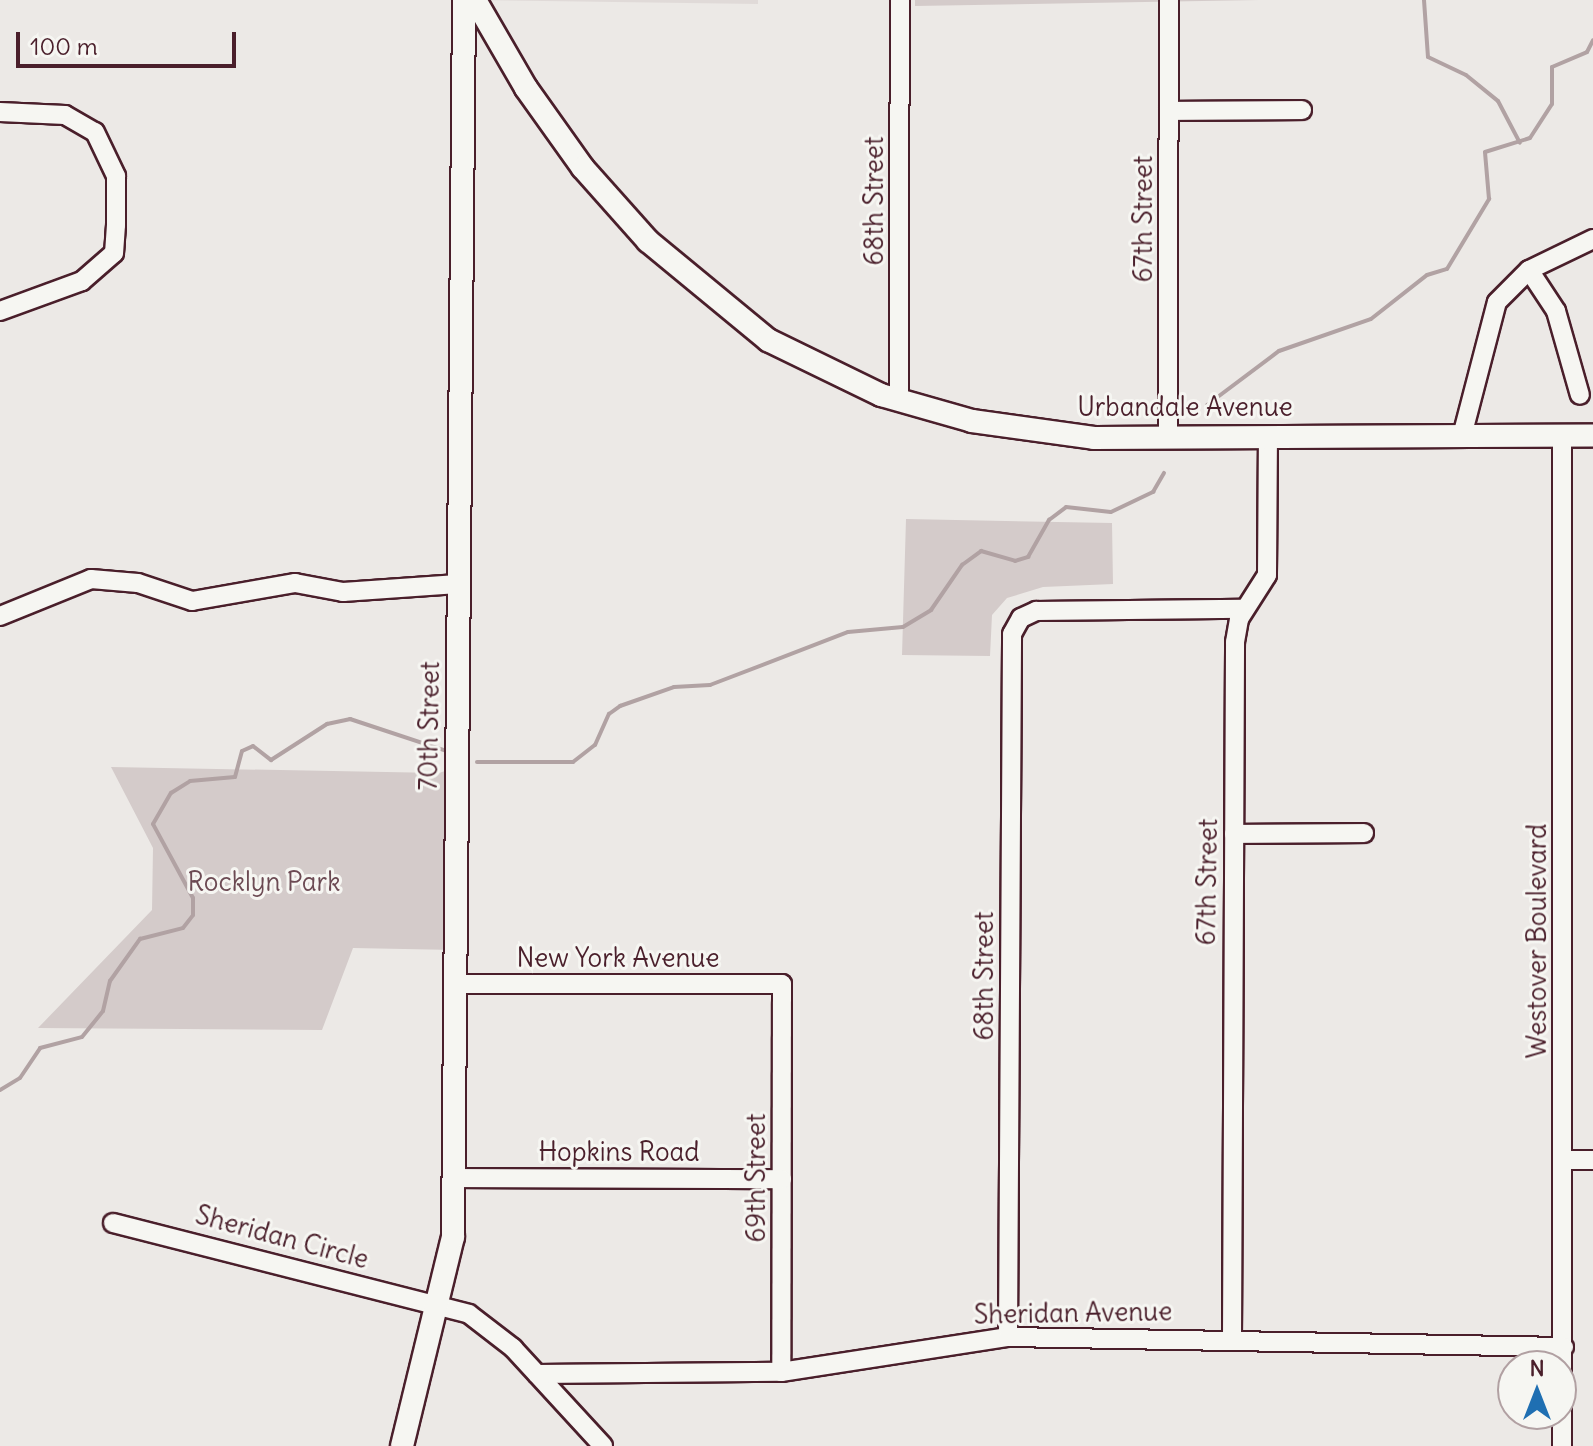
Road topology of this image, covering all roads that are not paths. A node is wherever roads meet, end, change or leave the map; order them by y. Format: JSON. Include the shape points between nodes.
{"nodes":[{"id":1,"x":464,"y":0,"type":"edge"},
{"id":2,"x":475,"y":0,"type":"edge"},
{"id":3,"x":900,"y":0,"type":"edge"},
{"id":4,"x":1169,"y":0,"type":"edge"},
{"id":5,"x":1302,"y":110,"type":"dead end"},
{"id":6,"x":1169,"y":111,"type":"junction"},
{"id":7,"x":0,"y":112,"type":"edge"},
{"id":8,"x":1593,"y":239,"type":"edge"},
{"id":9,"x":1529,"y":270,"type":"junction"},
{"id":10,"x":0,"y":311,"type":"edge"},
{"id":11,"x":1580,"y":395,"type":"dead end"},
{"id":12,"x":899,"y":401,"type":"junction"},
{"id":13,"x":1562,"y":435,"type":"junction"},
{"id":14,"x":1593,"y":435,"type":"edge"},
{"id":15,"x":1268,"y":436,"type":"junction"},
{"id":16,"x":1462,"y":436,"type":"junction"},
{"id":17,"x":1168,"y":438,"type":"junction"},
{"id":18,"x":458,"y":584,"type":"junction"},
{"id":19,"x":1244,"y":609,"type":"junction"},
{"id":20,"x":0,"y":616,"type":"edge"},
{"id":21,"x":1364,"y":833,"type":"dead end"},
{"id":22,"x":1234,"y":834,"type":"junction"},
{"id":23,"x":454,"y":984,"type":"junction"},
{"id":24,"x":782,"y":984,"type":"joint"},
{"id":25,"x":1563,"y":1160,"type":"junction"},
{"id":26,"x":1593,"y":1160,"type":"edge"},
{"id":27,"x":455,"y":1178,"type":"junction"},
{"id":28,"x":782,"y":1179,"type":"junction"},
{"id":29,"x":113,"y":1223,"type":"dead end"},
{"id":30,"x":438,"y":1304,"type":"junction"},
{"id":31,"x":1008,"y":1337,"type":"junction"},
{"id":32,"x":1232,"y":1338,"type":"junction"},
{"id":33,"x":1564,"y":1347,"type":"junction"},
{"id":34,"x":781,"y":1372,"type":"junction"},
{"id":35,"x":537,"y":1374,"type":"junction"},
{"id":36,"x":402,"y":1446,"type":"edge"},
{"id":37,"x":603,"y":1446,"type":"edge"},
{"id":38,"x":1562,"y":1446,"type":"edge"}],
"edges":[{"from":1,"to":18,"type":"street","name":"70th Street"},
{"from":2,"to":12,"type":"street","name":"Urbandale Avenue","via":[[526,88],[583,168],[648,241],[768,340]]},
{"from":3,"to":12,"type":"street","name":"68th Street"},
{"from":4,"to":6,"type":"street","name":"67th Street"},
{"from":5,"to":6,"type":"street"},
{"from":6,"to":17,"type":"street","name":"67th Street"},
{"from":7,"to":10,"type":"street","via":[[65,115],[95,132],[116,176],[114,253],[82,281]]},
{"from":8,"to":9,"type":"street"},
{"from":9,"to":11,"type":"street","via":[[1563,328],[1568,369]]},
{"from":9,"to":16,"type":"street","via":[[1509,286],[1489,317]]},
{"from":12,"to":17,"type":"street","name":"Urbandale Avenue","via":[[1055,434]]},
{"from":13,"to":14,"type":"street","name":"Urbandale Avenue"},
{"from":13,"to":16,"type":"street","name":"Urbandale Avenue"},
{"from":13,"to":25,"type":"street","name":"Westover Boulevard"},
{"from":15,"to":16,"type":"street","name":"Urbandale Avenue"},
{"from":15,"to":17,"type":"street","name":"Urbandale Avenue"},
{"from":15,"to":19,"type":"street","name":"67th Street","via":[[1267,575]]},
{"from":18,"to":20,"type":"street","via":[[343,592],[295,583],[192,601],[138,583],[91,579]]},
{"from":18,"to":23,"type":"street","name":"70th Street"},
{"from":19,"to":22,"type":"street","name":"67th Street","via":[[1235,642]]},
{"from":19,"to":31,"type":"street","name":"68th Street","via":[[1054,609],[1021,618],[1010,652]]},
{"from":21,"to":22,"type":"street"},
{"from":22,"to":32,"type":"street","name":"67th Street"},
{"from":23,"to":24,"type":"street","name":"New York Avenue"},
{"from":23,"to":27,"type":"street","name":"70th Street"},
{"from":24,"to":28,"type":"street","name":"69th Street"},
{"from":25,"to":26,"type":"street"},
{"from":25,"to":33,"type":"street","name":"Westover Boulevard"},
{"from":27,"to":28,"type":"street","name":"Hopkins Road"},
{"from":27,"to":30,"type":"street","name":"70th Street","via":[[453,1237]]},
{"from":28,"to":34,"type":"street","name":"69th Street"},
{"from":29,"to":30,"type":"street","name":"Sheridan Circle"},
{"from":30,"to":35,"type":"street","name":"Sheridan Circle","via":[[491,1326]]},
{"from":30,"to":36,"type":"street","name":"70th Street"},
{"from":31,"to":32,"type":"street","name":"Sheridan Avenue"},
{"from":31,"to":34,"type":"street","name":"Sheridan Avenue"},
{"from":32,"to":33,"type":"street","name":"Sheridan Avenue","via":[[1411,1349]]},
{"from":33,"to":38,"type":"street","name":"Westover Boulevard"},
{"from":34,"to":35,"type":"street","name":"Sheridan Avenue"},
{"from":35,"to":37,"type":"street","name":"Sheridan Circle"}]}
